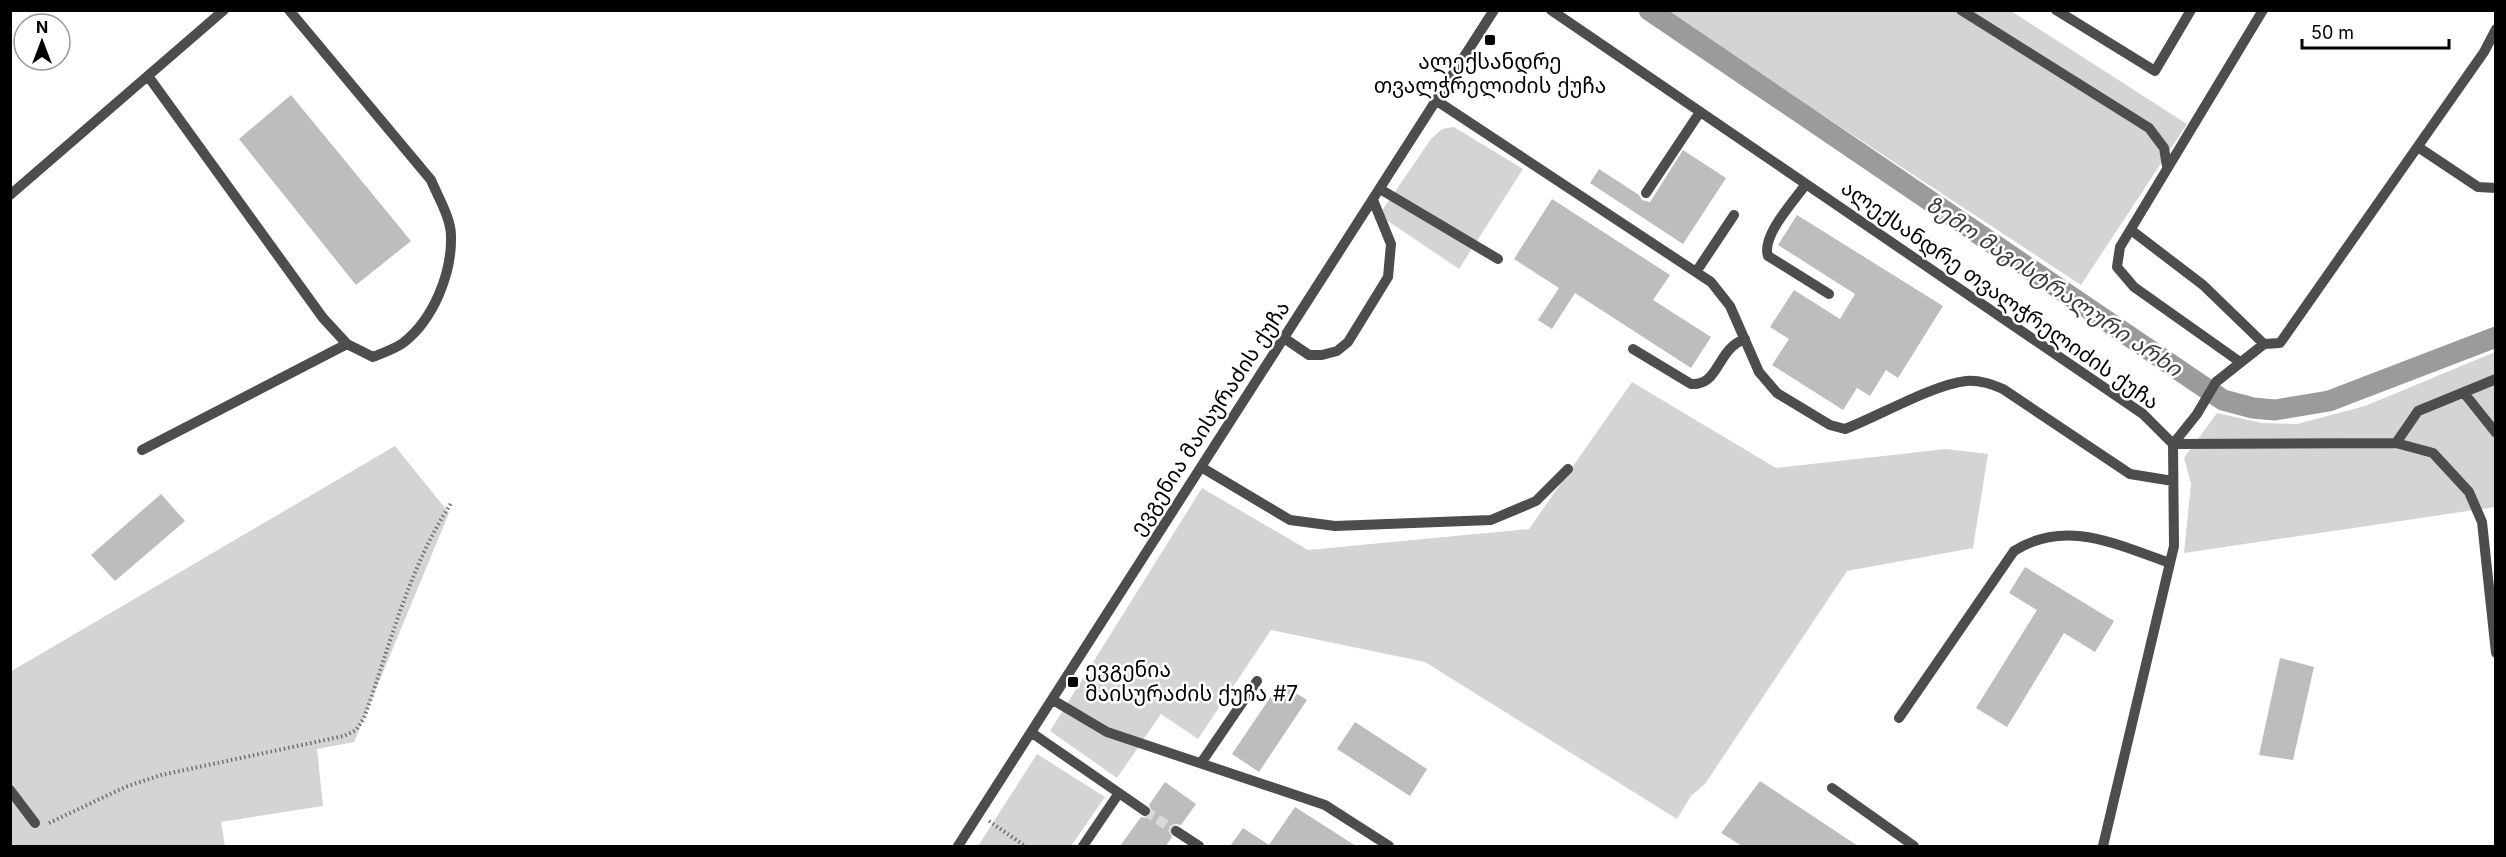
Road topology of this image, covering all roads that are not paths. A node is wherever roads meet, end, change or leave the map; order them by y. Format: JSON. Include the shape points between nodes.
{"nodes":[{"id":1,"x":224,"y":10,"type":"edge"},
{"id":2,"x":289,"y":10,"type":"edge"},
{"id":3,"x":1494,"y":10,"type":"edge"},
{"id":4,"x":1551,"y":10,"type":"edge"},
{"id":5,"x":1961,"y":10,"type":"edge"},
{"id":6,"x":2056,"y":10,"type":"edge"},
{"id":7,"x":2191,"y":10,"type":"edge"},
{"id":8,"x":2263,"y":10,"type":"edge"},
{"id":9,"x":2496,"y":29,"type":"edge"},
{"id":10,"x":148,"y":76,"type":"junction"},
{"id":11,"x":1437,"y":101,"type":"junction"},
{"id":12,"x":1700,"y":112,"type":"junction"},
{"id":13,"x":2418,"y":147,"type":"junction"},
{"id":14,"x":2167,"y":166,"type":"junction"},
{"id":15,"x":1806,"y":184,"type":"junction"},
{"id":16,"x":2496,"y":188,"type":"edge"},
{"id":17,"x":1380,"y":189,"type":"junction"},
{"id":18,"x":1646,"y":193,"type":"dead end"},
{"id":19,"x":10,"y":195,"type":"edge"},
{"id":20,"x":1373,"y":200,"type":"junction"},
{"id":21,"x":1734,"y":215,"type":"dead end"},
{"id":22,"x":2131,"y":230,"type":"junction"},
{"id":23,"x":1498,"y":259,"type":"dead end"},
{"id":24,"x":1696,"y":272,"type":"junction"},
{"id":25,"x":1829,"y":294,"type":"dead end"},
{"id":26,"x":1284,"y":338,"type":"junction"},
{"id":27,"x":1745,"y":339,"type":"junction"},
{"id":28,"x":347,"y":344,"type":"junction"},
{"id":29,"x":2264,"y":344,"type":"junction"},
{"id":30,"x":1633,"y":349,"type":"dead end"},
{"id":31,"x":2240,"y":362,"type":"junction"},
{"id":32,"x":2496,"y":379,"type":"edge"},
{"id":33,"x":2464,"y":393,"type":"junction"},
{"id":34,"x":2496,"y":433,"type":"edge"},
{"id":35,"x":2396,"y":443,"type":"junction"},
{"id":36,"x":2173,"y":444,"type":"junction"},
{"id":37,"x":142,"y":450,"type":"dead end"},
{"id":38,"x":1201,"y":467,"type":"junction"},
{"id":39,"x":1568,"y":469,"type":"dead end"},
{"id":40,"x":2173,"y":481,"type":"junction"},
{"id":41,"x":2170,"y":563,"type":"junction"},
{"id":42,"x":2496,"y":653,"type":"edge"},
{"id":43,"x":1257,"y":681,"type":"dead end"},
{"id":44,"x":1053,"y":700,"type":"junction"},
{"id":45,"x":1899,"y":718,"type":"dead end"},
{"id":46,"x":1032,"y":733,"type":"junction"},
{"id":47,"x":1201,"y":764,"type":"junction"},
{"id":48,"x":1832,"y":788,"type":"dead end"},
{"id":49,"x":10,"y":790,"type":"edge"},
{"id":50,"x":1119,"y":793,"type":"junction"},
{"id":51,"x":1145,"y":811,"type":"tunnel mouth"},
{"id":52,"x":35,"y":823,"type":"road end"},
{"id":53,"x":1176,"y":831,"type":"tunnel mouth"},
{"id":54,"x":958,"y":846,"type":"edge"},
{"id":55,"x":1083,"y":846,"type":"edge"},
{"id":56,"x":1199,"y":846,"type":"edge"},
{"id":57,"x":1389,"y":846,"type":"edge"},
{"id":58,"x":1914,"y":846,"type":"edge"},
{"id":59,"x":2103,"y":846,"type":"edge"}],
"edges":[{"from":1,"to":10,"type":"street"},
{"from":2,"to":28,"type":"street","via":[[431,180],[451,235],[449,263],[423,323],[402,344],[373,357]]},
{"from":3,"to":11,"type":"street","name":"ევგენია მაისურაძის ქუჩა"},
{"from":4,"to":12,"type":"street","name":"ალექსანდრე თვალჭრელიძის ქუჩა"},
{"from":5,"to":14,"type":"street","via":[[2150,128],[2164,148]]},
{"from":6,"to":7,"type":"street","via":[[2155,71]]},
{"from":8,"to":14,"type":"street"},
{"from":9,"to":13,"type":"street"},
{"from":10,"to":19,"type":"street"},
{"from":10,"to":28,"type":"street"},
{"from":11,"to":17,"type":"street","name":"ევგენია მაისურაძის ქუჩა"},
{"from":11,"to":24,"type":"street"},
{"from":12,"to":15,"type":"street","name":"ალექსანდრე თვალჭრელიძის ქუჩა"},
{"from":12,"to":18,"type":"street"},
{"from":13,"to":16,"type":"street","via":[[2478,187]]},
{"from":13,"to":29,"type":"street","via":[[2280,344]]},
{"from":14,"to":22,"type":"street"},
{"from":15,"to":25,"type":"street","via":[[1768,237],[1766,248],[1768,256]]},
{"from":15,"to":36,"type":"street","name":"ალექსანდრე თვალჭრელიძის ქუჩა","via":[[2143,414]]},
{"from":17,"to":20,"type":"street","name":"ევგენია მაისურაძის ქუჩა"},
{"from":17,"to":23,"type":"street"},
{"from":20,"to":26,"type":"street","name":"ევგენია მაისურაძის ქუჩა"},
{"from":20,"to":26,"type":"street","via":[[1390,244],[1388,276],[1348,342],[1337,351],[1309,355]]},
{"from":21,"to":24,"type":"street"},
{"from":22,"to":29,"type":"street","via":[[2203,285]]},
{"from":22,"to":31,"type":"street","via":[[2120,247],[2117,267],[2134,287]]},
{"from":24,"to":27,"type":"street","via":[[1711,282],[1730,306]]},
{"from":26,"to":38,"type":"street","name":"ევგენია მაისურაძის ქუჩა"},
{"from":27,"to":30,"type":"street","via":[[1731,345],[1708,380],[1700,384],[1691,384]]},
{"from":27,"to":40,"type":"street","via":[[1759,372],[1777,393],[1830,425],[1845,429],[1947,386],[1985,382],[2002,389],[2130,474]]},
{"from":28,"to":37,"type":"street"},
{"from":29,"to":31,"type":"street"},
{"from":31,"to":36,"type":"street","via":[[2216,382]]},
{"from":32,"to":33,"type":"street"},
{"from":33,"to":34,"type":"street"},
{"from":33,"to":35,"type":"street","via":[[2418,411]]},
{"from":35,"to":36,"type":"street"},
{"from":35,"to":42,"type":"street","via":[[2433,453],[2469,492],[2482,522]]},
{"from":36,"to":40,"type":"street"},
{"from":38,"to":39,"type":"street","via":[[1290,520],[1335,526],[1491,520],[1536,501]]},
{"from":38,"to":44,"type":"street","name":"ევგენია მაისურაძის ქუჩა"},
{"from":40,"to":41,"type":"street","via":[[2174,546]]},
{"from":41,"to":45,"type":"street","via":[[2105,539],[2063,535],[2032,539],[2014,550]]},
{"from":41,"to":59,"type":"street"},
{"from":43,"to":47,"type":"street"},
{"from":44,"to":46,"type":"street","name":"ევგენია მაისურაძის ქუჩა"},
{"from":44,"to":47,"type":"street","via":[[1107,732]]},
{"from":46,"to":50,"type":"street"},
{"from":46,"to":54,"type":"street","name":"ევგენია მაისურაძის ქუჩა"},
{"from":47,"to":57,"type":"street","via":[[1325,805]]},
{"from":48,"to":58,"type":"street"},
{"from":49,"to":52,"type":"street"},
{"from":50,"to":51,"type":"street"},
{"from":50,"to":55,"type":"street"},
{"from":53,"to":56,"type":"street"}]}
